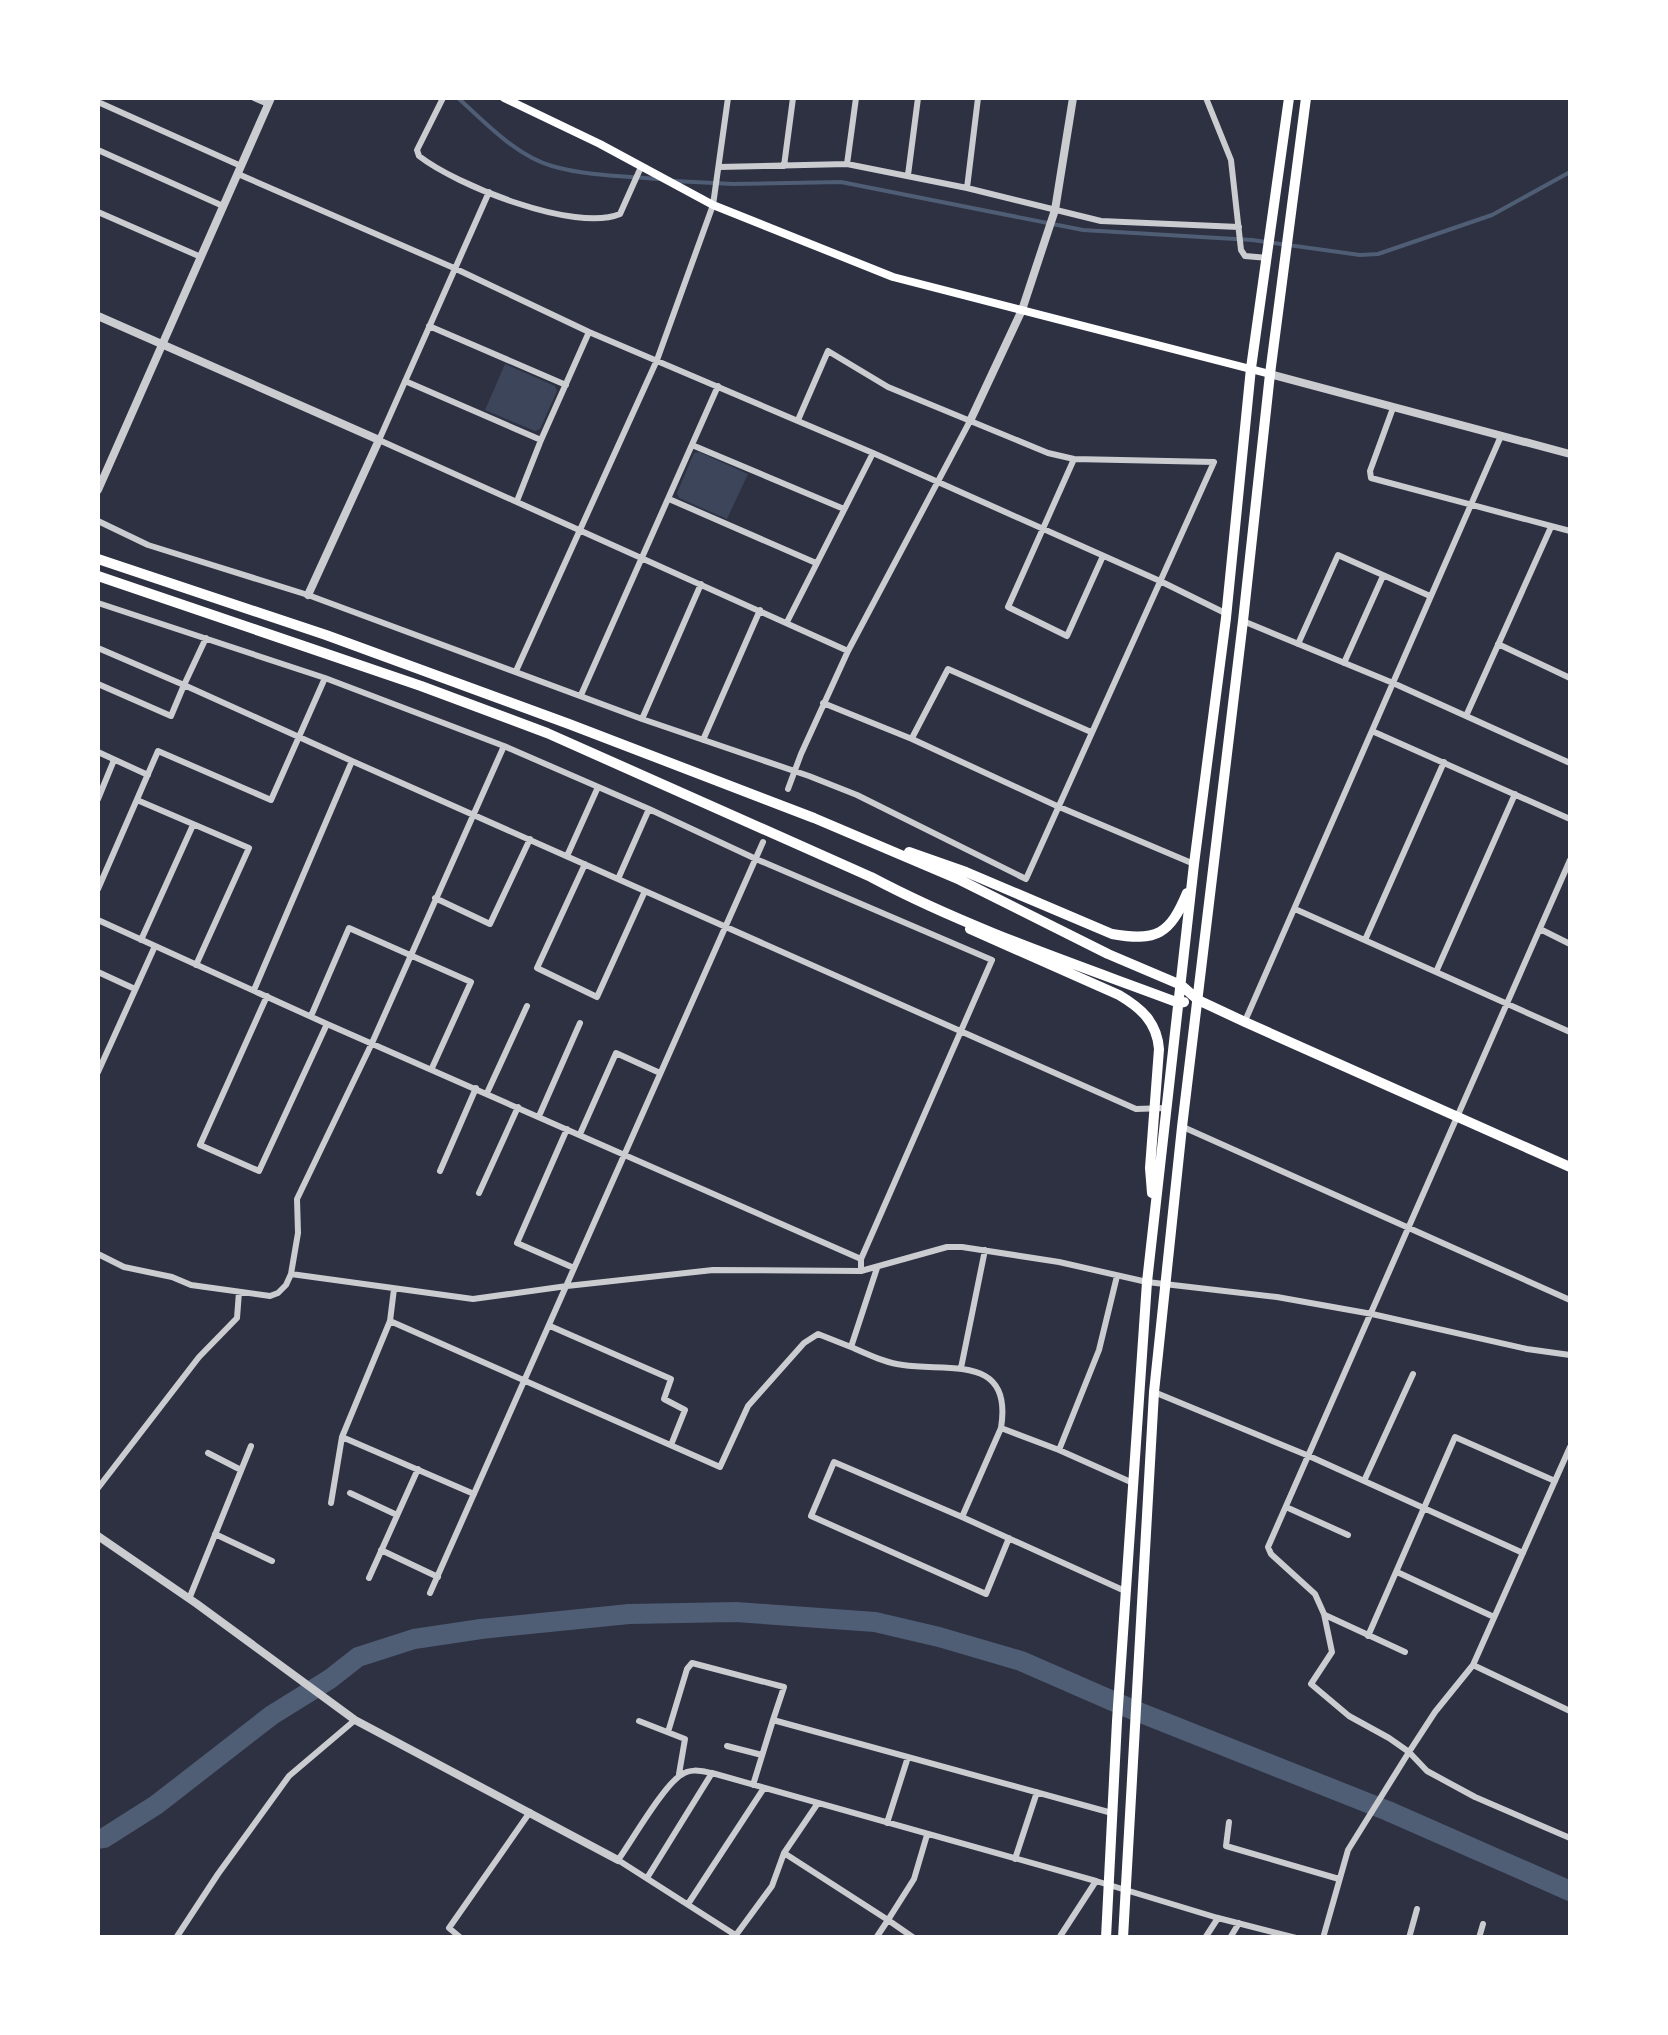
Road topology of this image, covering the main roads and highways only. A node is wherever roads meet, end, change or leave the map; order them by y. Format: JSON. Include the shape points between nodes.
{"nodes":[{"id":1,"x":504,"y":98,"type":"edge"},
{"id":2,"x":1289,"y":98,"type":"edge"},
{"id":3,"x":1306,"y":98,"type":"edge"},
{"id":4,"x":1251,"y":368,"type":"junction"},
{"id":5,"x":1270,"y":374,"type":"junction"},
{"id":6,"x":98,"y":559,"type":"edge"},
{"id":7,"x":98,"y":576,"type":"edge"},
{"id":8,"x":814,"y":818,"type":"junction"},
{"id":9,"x":1192,"y":882,"type":"junction"},
{"id":10,"x":915,"y":900,"type":"junction"},
{"id":11,"x":1182,"y":985,"type":"junction"},
{"id":12,"x":1198,"y":1000,"type":"junction"},
{"id":13,"x":1178,"y":1003,"type":"junction"},
{"id":14,"x":1160,"y":1108,"type":"junction"},
{"id":15,"x":1570,"y":1167,"type":"edge"},
{"id":16,"x":1106,"y":1938,"type":"edge"},
{"id":17,"x":1123,"y":1938,"type":"edge"}],
"edges":[{"from":1,"to":4,"type":"main road","via":[[713,205],[893,277]]},
{"from":2,"to":4,"type":"highway"},
{"from":3,"to":5,"type":"highway"},
{"from":4,"to":5,"type":"main road"},
{"from":4,"to":9,"type":"highway"},
{"from":5,"to":12,"type":"highway"},
{"from":6,"to":8,"type":"highway","via":[[326,635]]},
{"from":7,"to":10,"type":"highway","via":[[547,733]]},
{"from":8,"to":9,"type":"highway","via":[[1134,938],[1160,934],[1172,924]]},
{"from":8,"to":11,"type":"highway"},
{"from":9,"to":11,"type":"highway"},
{"from":10,"to":13,"type":"highway"},
{"from":10,"to":14,"type":"highway","via":[[1142,1011],[1158,1042]]},
{"from":11,"to":12,"type":"highway"},
{"from":11,"to":13,"type":"highway"},
{"from":12,"to":13,"type":"highway"},
{"from":12,"to":15,"type":"highway"},
{"from":12,"to":17,"type":"highway","via":[[1154,1392]]},
{"from":13,"to":14,"type":"highway"},
{"from":14,"to":16,"type":"highway","via":[[1150,1168],[1154,1218]]}]}
